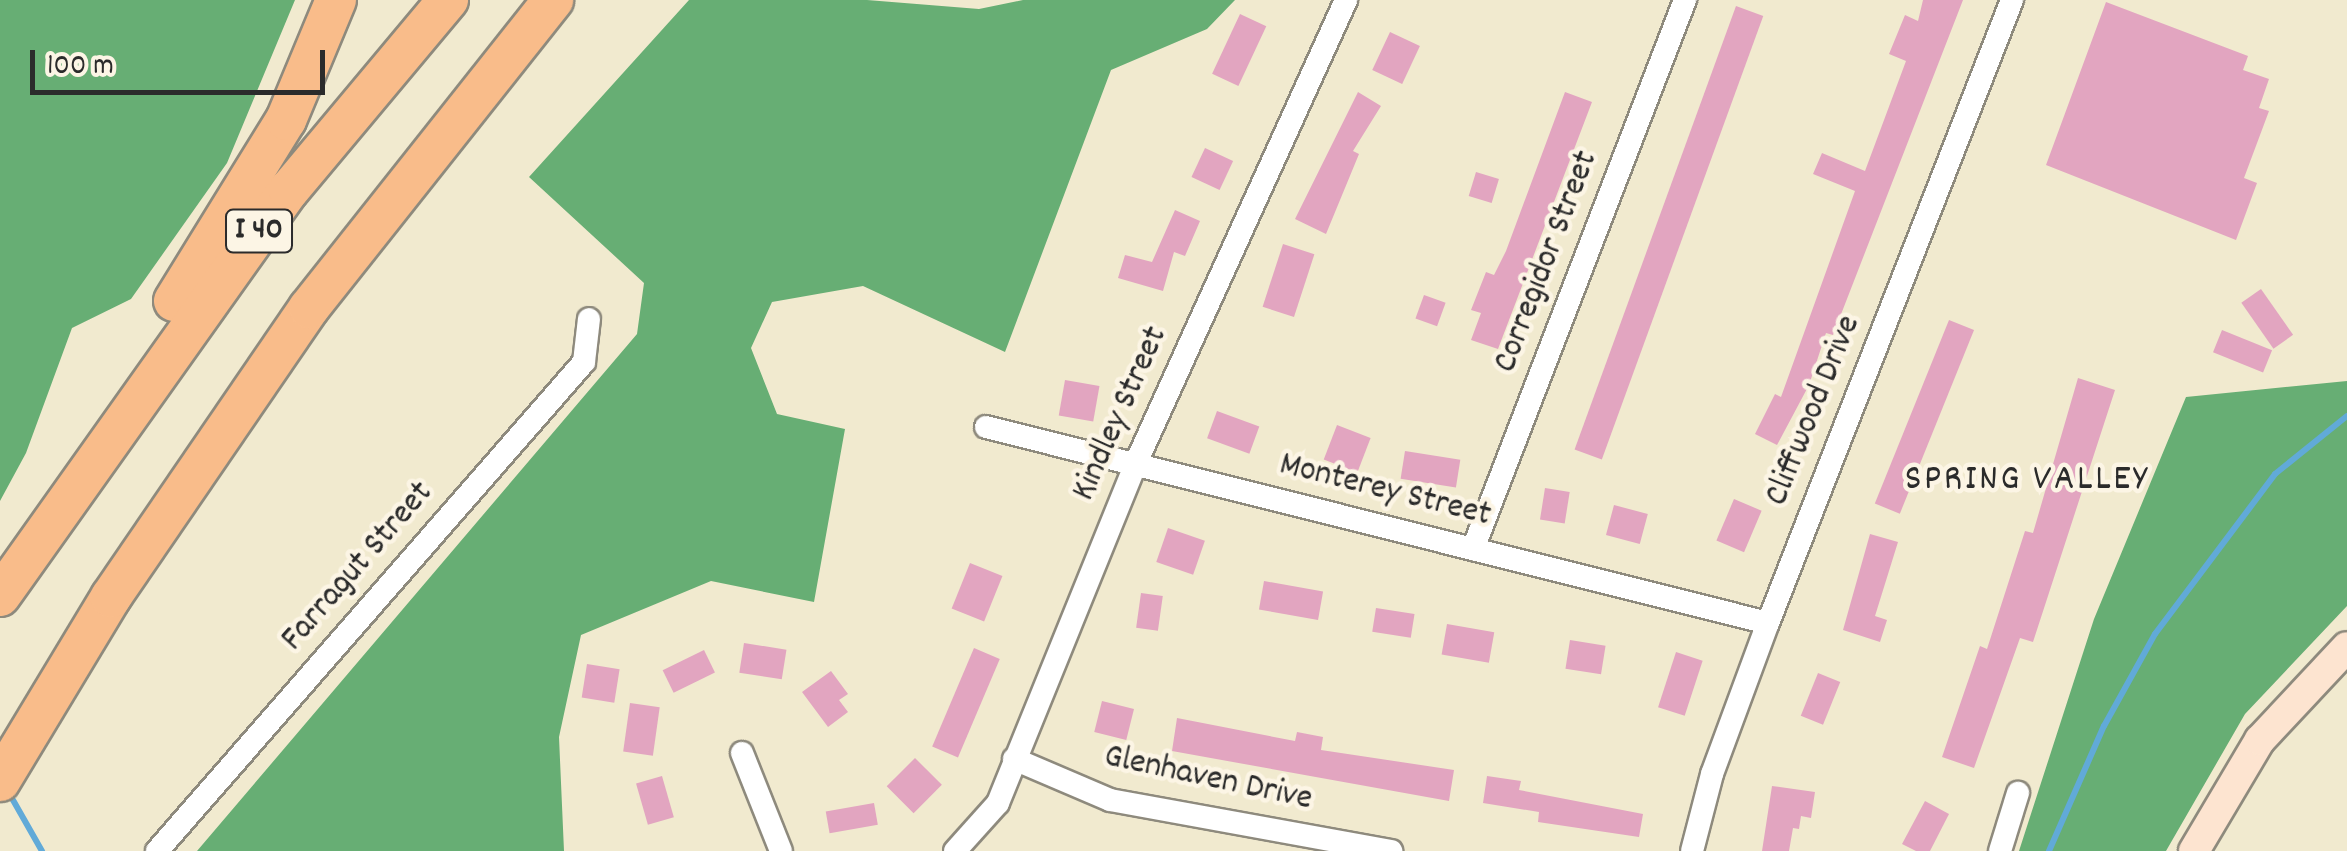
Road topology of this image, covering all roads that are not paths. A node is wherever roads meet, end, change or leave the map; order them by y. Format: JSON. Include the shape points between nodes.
{"nodes":[{"id":1,"x":336,"y":0,"type":"edge"},
{"id":2,"x":448,"y":0,"type":"edge"},
{"id":3,"x":554,"y":0,"type":"edge"},
{"id":4,"x":1346,"y":0,"type":"edge"},
{"id":5,"x":1685,"y":0,"type":"edge"},
{"id":6,"x":2012,"y":0,"type":"edge"},
{"id":7,"x":589,"y":319,"type":"dead end"},
{"id":8,"x":986,"y":427,"type":"dead end"},
{"id":9,"x":1135,"y":464,"type":"junction"},
{"id":10,"x":84,"y":472,"type":"junction"},
{"id":11,"x":1473,"y":549,"type":"junction"},
{"id":12,"x":0,"y":596,"type":"edge"},
{"id":13,"x":1768,"y":623,"type":"junction"},
{"id":14,"x":2347,"y":647,"type":"edge"},
{"id":15,"x":742,"y":753,"type":"dead end"},
{"id":16,"x":1014,"y":759,"type":"junction"},
{"id":17,"x":0,"y":781,"type":"edge"},
{"id":18,"x":2018,"y":793,"type":"dead end"},
{"id":19,"x":157,"y":851,"type":"edge"},
{"id":20,"x":781,"y":851,"type":"edge"},
{"id":21,"x":956,"y":851,"type":"edge"},
{"id":22,"x":1392,"y":851,"type":"edge"},
{"id":23,"x":1692,"y":851,"type":"edge"},
{"id":24,"x":2000,"y":851,"type":"edge"},
{"id":25,"x":2194,"y":851,"type":"edge"}],
"edges":[{"from":1,"to":10,"type":"highway","via":[[286,120],[242,199],[138,352]]},
{"from":2,"to":10,"type":"highway","number":"I 40","via":[[289,190]]},
{"from":3,"to":17,"type":"highway","number":"I 40","via":[[309,308],[133,564]]},
{"from":4,"to":9,"type":"street","name":"Kindley Street"},
{"from":5,"to":11,"type":"street","name":"Corregidor Street"},
{"from":6,"to":13,"type":"street","name":"Cliffwood Drive"},
{"from":7,"to":19,"type":"street","name":"Farragut Street","via":[[584,362]]},
{"from":8,"to":9,"type":"street","name":"Monterey Street"},
{"from":9,"to":11,"type":"street","name":"Monterey Street"},
{"from":9,"to":16,"type":"street","name":"Kindley Street"},
{"from":10,"to":12,"type":"highway","number":"I 40"},
{"from":11,"to":13,"type":"street","name":"Monterey Street"},
{"from":13,"to":23,"type":"street","name":"Cliffwood Drive","via":[[1712,774]]},
{"from":14,"to":25,"type":"street","via":[[2260,740]]},
{"from":15,"to":20,"type":"street"},
{"from":16,"to":21,"type":"street","name":"Kindley Street","via":[[998,803]]},
{"from":16,"to":22,"type":"street","name":"Glenhaven Drive","via":[[1110,800]]},
{"from":18,"to":24,"type":"street"}]}
